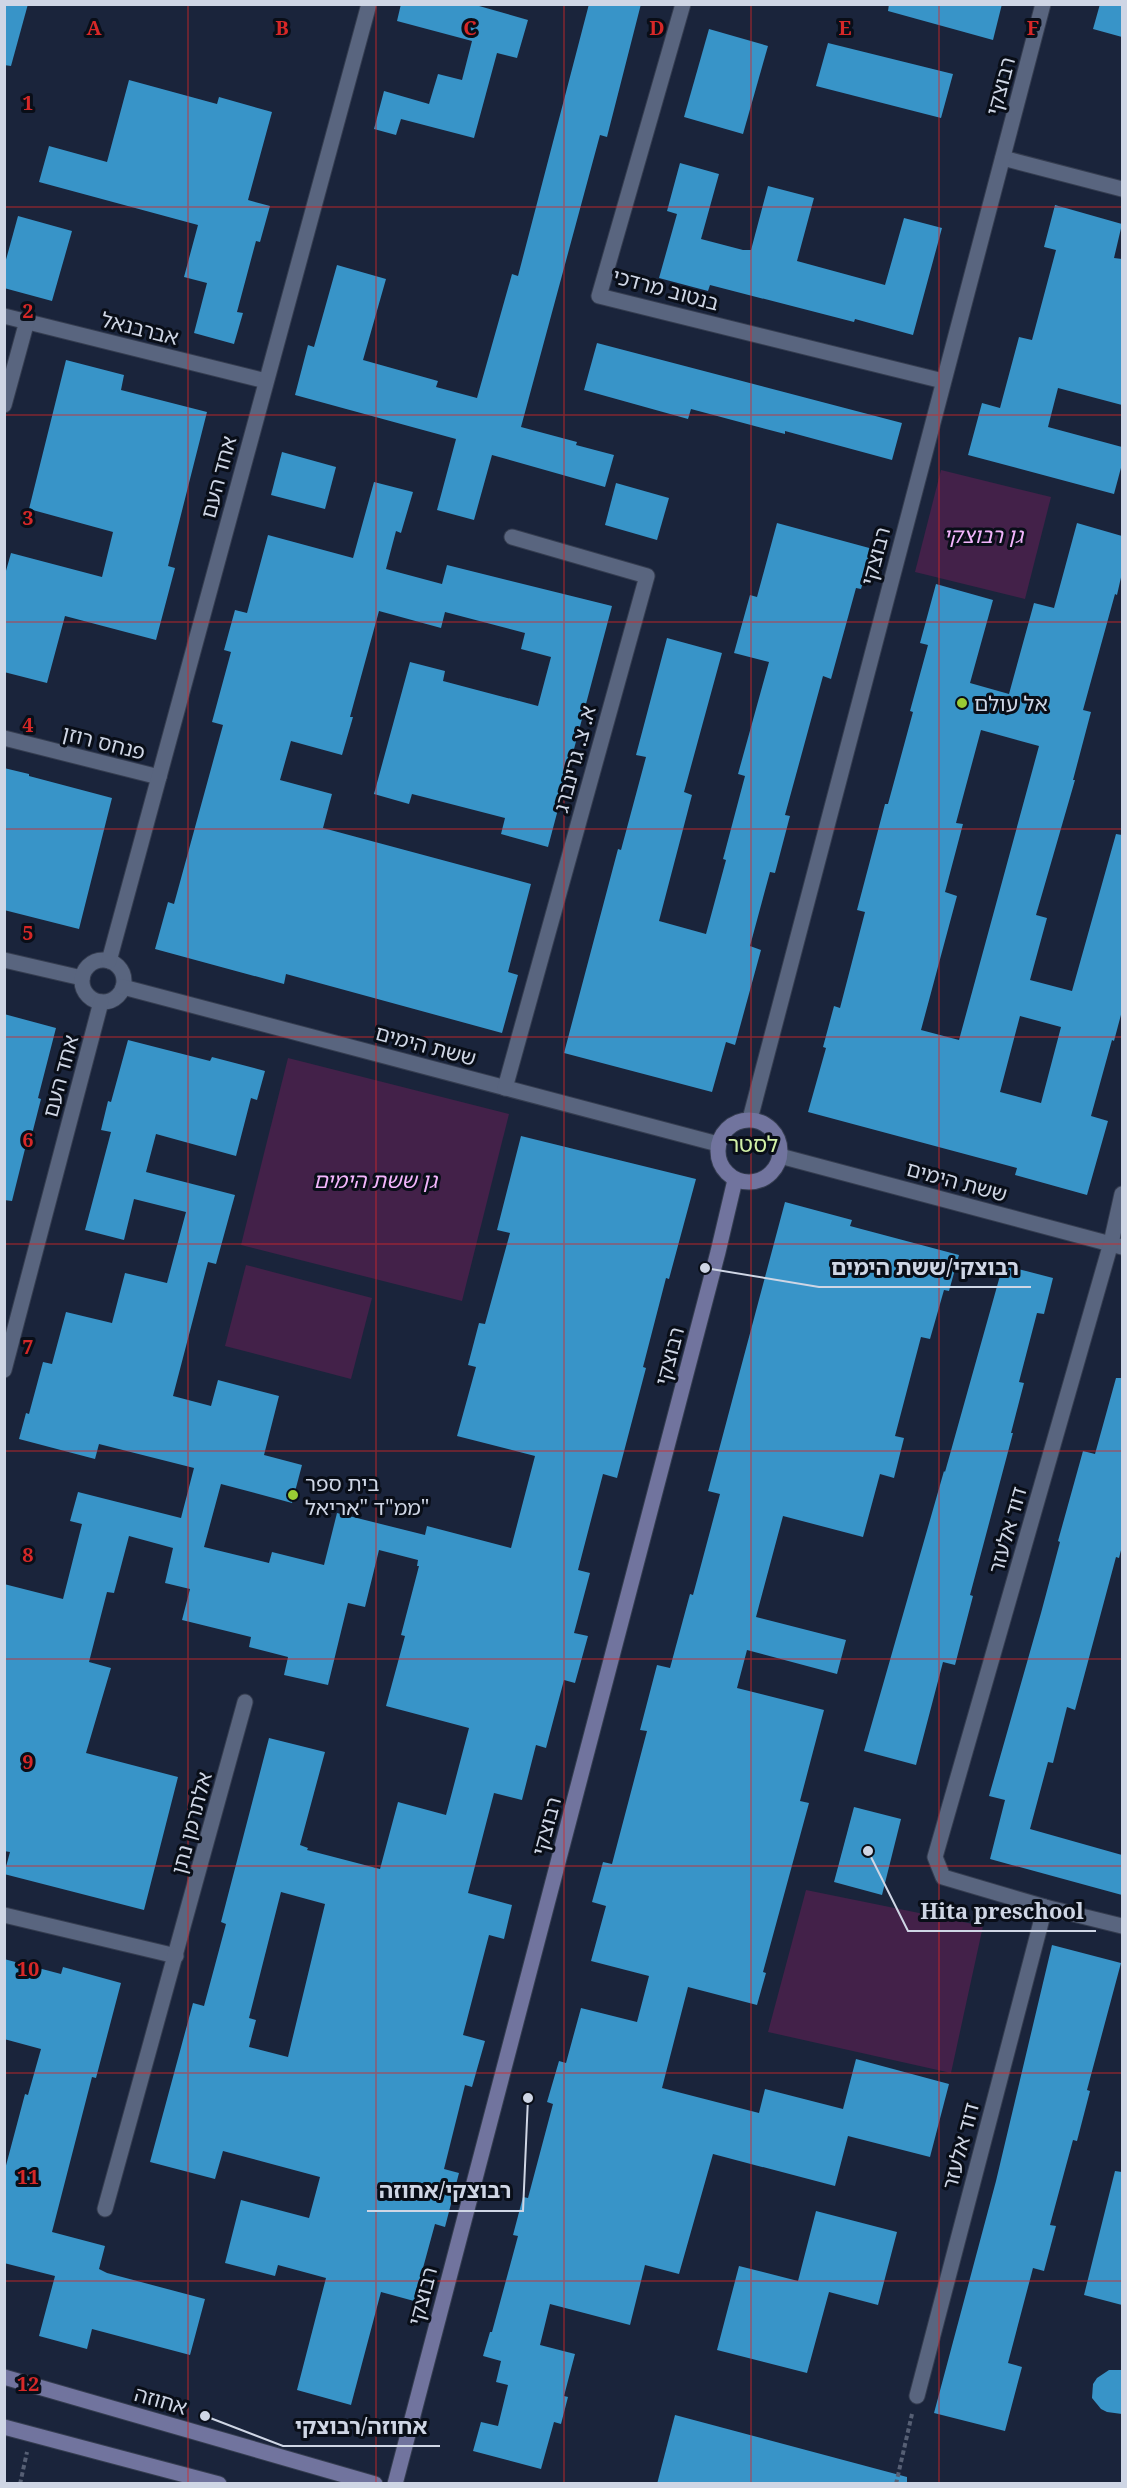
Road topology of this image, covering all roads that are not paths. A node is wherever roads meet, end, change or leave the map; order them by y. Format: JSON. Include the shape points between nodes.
{"nodes":[{"id":1,"x":369,"y":4,"type":"edge"},
{"id":2,"x":683,"y":4,"type":"edge"},
{"id":3,"x":1043,"y":4,"type":"edge"},
{"id":4,"x":1003,"y":158,"type":"junction"},
{"id":5,"x":1122,"y":189,"type":"edge"},
{"id":6,"x":4,"y":316,"type":"edge"},
{"id":7,"x":27,"y":321,"type":"junction"},
{"id":8,"x":266,"y":381,"type":"junction"},
{"id":9,"x":943,"y":381,"type":"junction"},
{"id":10,"x":4,"y":405,"type":"edge"},
{"id":11,"x":512,"y":537,"type":"dead end"},
{"id":12,"x":4,"y":738,"type":"edge"},
{"id":13,"x":159,"y":777,"type":"junction"},
{"id":14,"x":4,"y":960,"type":"edge"},
{"id":15,"x":109,"y":961,"type":"junction"},
{"id":16,"x":82,"y":978,"type":"junction"},
{"id":17,"x":123,"y":987,"type":"junction"},
{"id":18,"x":101,"y":1002,"type":"junction"},
{"id":19,"x":505,"y":1088,"type":"junction"},
{"id":20,"x":750,"y":1119,"type":"junction"},
{"id":21,"x":718,"y":1144,"type":"junction"},
{"id":22,"x":780,"y":1156,"type":"junction"},
{"id":23,"x":735,"y":1180,"type":"junction"},
{"id":24,"x":1122,"y":1194,"type":"edge"},
{"id":25,"x":1117,"y":1245,"type":"edge"},
{"id":26,"x":4,"y":1370,"type":"edge"},
{"id":27,"x":245,"y":1702,"type":"dead end"},
{"id":28,"x":1045,"y":1907,"type":"junction"},
{"id":29,"x":4,"y":1915,"type":"edge"},
{"id":30,"x":1122,"y":1926,"type":"edge"},
{"id":31,"x":176,"y":1956,"type":"junction"},
{"id":32,"x":105,"y":2209,"type":"dead end"},
{"id":33,"x":4,"y":2377,"type":"edge"},
{"id":34,"x":917,"y":2396,"type":"road end"},
{"id":35,"x":4,"y":2427,"type":"edge"},
{"id":36,"x":219,"y":2484,"type":"edge"},
{"id":37,"x":375,"y":2484,"type":"edge"},
{"id":38,"x":395,"y":2484,"type":"edge"}],
"edges":[{"from":1,"to":8,"type":"street","name":"אחד העם"},
{"from":2,"to":9,"type":"street","name":"בנטוב מרדכי","via":[[599,296]]},
{"from":3,"to":4,"type":"street","name":"רבוצקי"},
{"from":4,"to":5,"type":"street"},
{"from":4,"to":9,"type":"street","name":"רבוצקי"},
{"from":6,"to":7,"type":"street","name":"אברבנאל"},
{"from":7,"to":8,"type":"street","name":"אברבנאל"},
{"from":7,"to":10,"type":"street"},
{"from":8,"to":13,"type":"street","name":"אחד העם"},
{"from":9,"to":20,"type":"street","name":"רבוצקי"},
{"from":11,"to":19,"type":"street","name":"א. צ. גרינברג","via":[[647,576]]},
{"from":12,"to":13,"type":"street","name":"פנחס רוזן"},
{"from":13,"to":15,"type":"street","name":"אחד העם"},
{"from":14,"to":16,"type":"street"},
{"from":15,"to":16,"type":"street","via":[[88,966]]},
{"from":15,"to":17,"type":"street","via":[[123,974]]},
{"from":16,"to":18,"type":"street","via":[[86,994]]},
{"from":17,"to":18,"type":"street","via":[[115,998]]},
{"from":17,"to":19,"type":"street","name":"ששת הימים"},
{"from":18,"to":26,"type":"street","name":"אחד העם"},
{"from":19,"to":21,"type":"street","name":"ששת הימים"},
{"from":20,"to":21,"type":"street","via":[[729,1126]]},
{"from":20,"to":22,"type":"street","via":[[773,1131]]},
{"from":21,"to":23,"type":"street","via":[[719,1162]]},
{"from":22,"to":23,"type":"street","via":[[770,1175],[757,1182]]},
{"from":22,"to":25,"type":"street","name":"ששת הימים"},
{"from":23,"to":38,"type":"street","name":"רבוצקי"},
{"from":24,"to":25,"type":"street","name":"דוד אלעזר"},
{"from":25,"to":28,"type":"street","name":"דוד אלעזר","via":[[935,1857],[943,1877]]},
{"from":27,"to":31,"type":"street","name":"אלתרמן נתן"},
{"from":28,"to":30,"type":"street"},
{"from":28,"to":34,"type":"street","name":"דוד אלעזר"},
{"from":29,"to":31,"type":"street"},
{"from":31,"to":32,"type":"street","name":"אלתרמן נתן"},
{"from":33,"to":37,"type":"street","name":"אחוזה"},
{"from":35,"to":36,"type":"street"}]}
